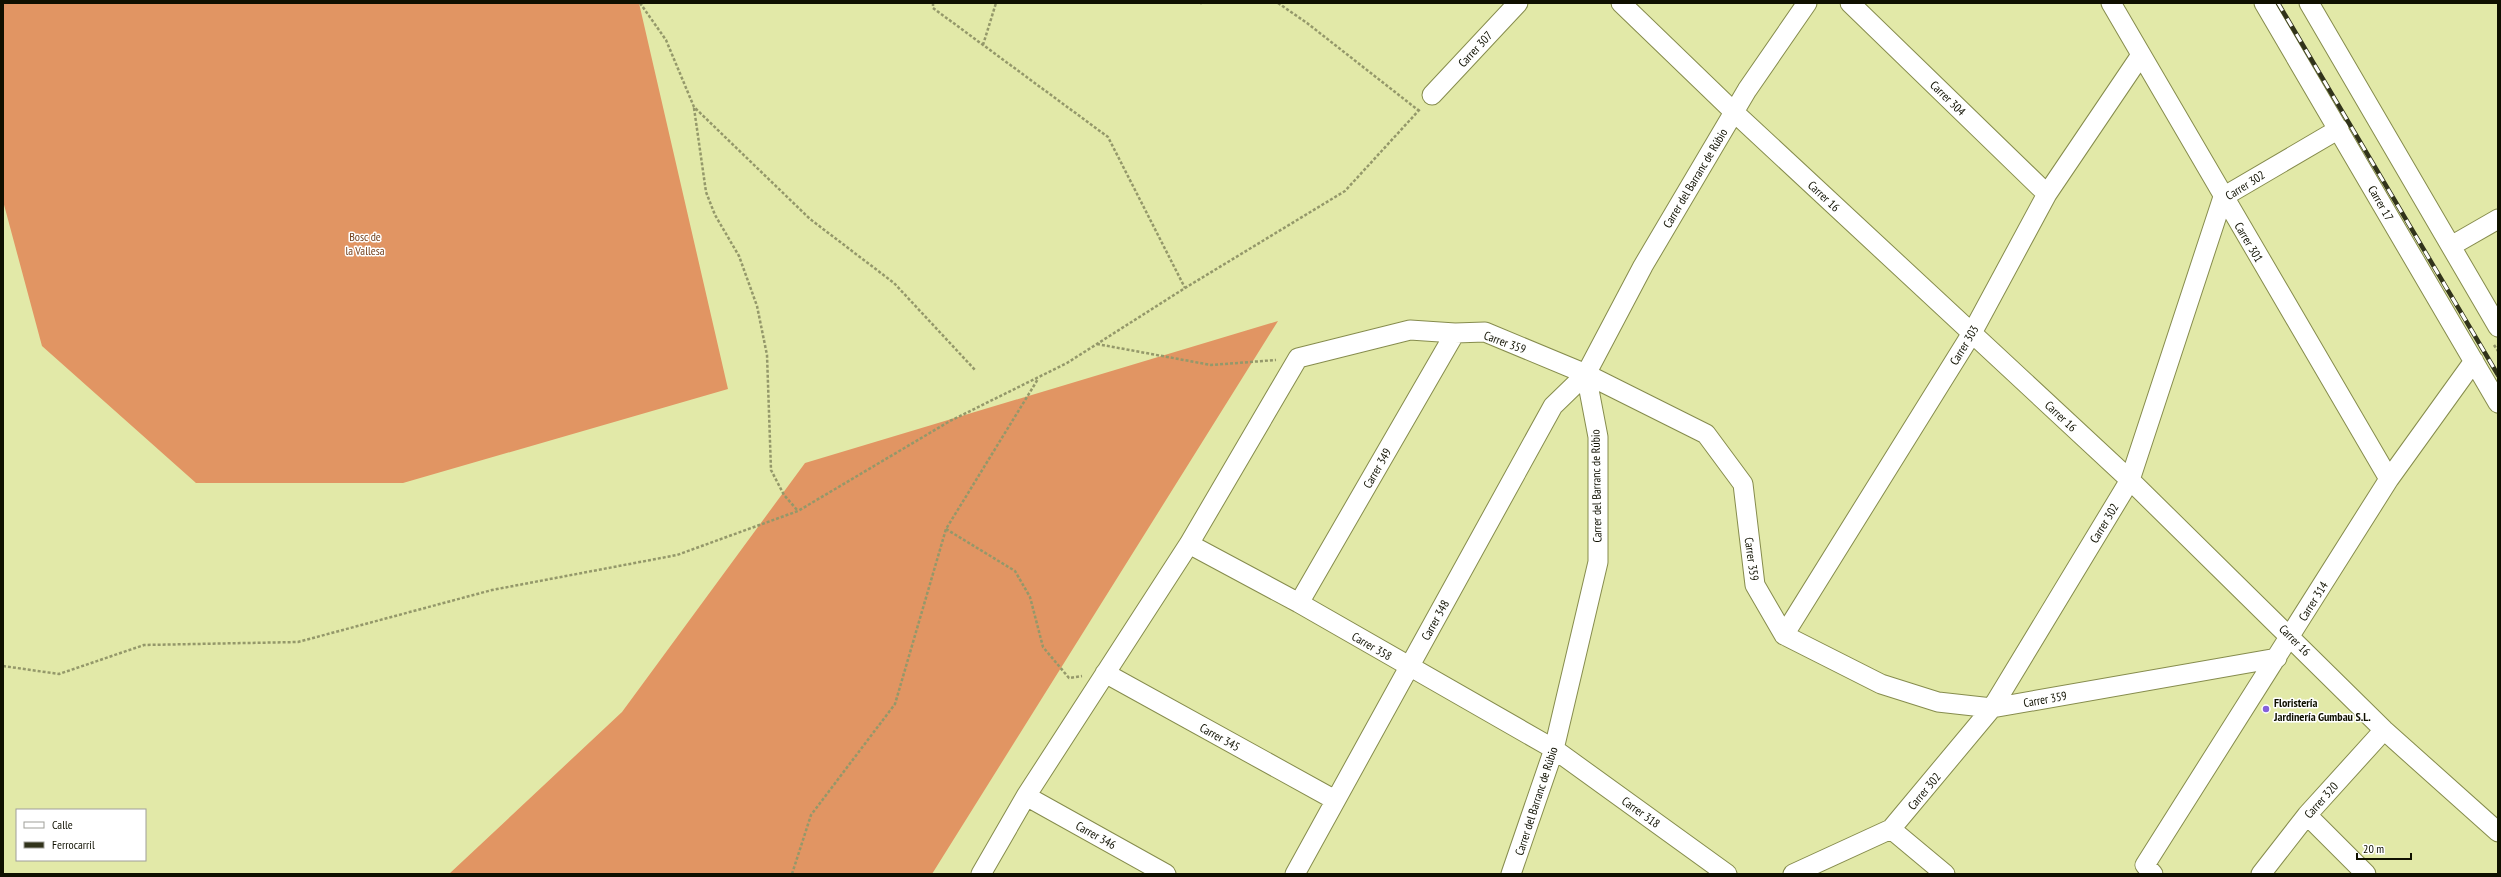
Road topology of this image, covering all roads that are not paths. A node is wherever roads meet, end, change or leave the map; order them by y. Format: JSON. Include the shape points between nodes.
{"nodes":[{"id":1,"x":1518,"y":3,"type":"edge"},
{"id":2,"x":1621,"y":3,"type":"edge"},
{"id":3,"x":1807,"y":3,"type":"edge"},
{"id":4,"x":1850,"y":3,"type":"edge"},
{"id":5,"x":2111,"y":3,"type":"edge"},
{"id":6,"x":2264,"y":3,"type":"edge"},
{"id":7,"x":2316,"y":5,"type":"edge"},
{"id":8,"x":2141,"y":55,"type":"junction"},
{"id":9,"x":1432,"y":95,"type":"road end"},
{"id":10,"x":1734,"y":112,"type":"junction"},
{"id":11,"x":2339,"y":129,"type":"junction"},
{"id":12,"x":2046,"y":194,"type":"junction"},
{"id":13,"x":2222,"y":197,"type":"junction"},
{"id":14,"x":2498,"y":219,"type":"edge"},
{"id":15,"x":2451,"y":246,"type":"junction"},
{"id":16,"x":2498,"y":327,"type":"edge"},
{"id":17,"x":1972,"y":333,"type":"junction"},
{"id":18,"x":1455,"y":334,"type":"junction"},
{"id":19,"x":2474,"y":361,"type":"junction"},
{"id":20,"x":1586,"y":374,"type":"junction"},
{"id":21,"x":2498,"y":403,"type":"edge"},
{"id":22,"x":2388,"y":479,"type":"junction"},
{"id":23,"x":2130,"y":480,"type":"junction"},
{"id":24,"x":1189,"y":544,"type":"junction"},
{"id":25,"x":1300,"y":603,"type":"junction"},
{"id":26,"x":1784,"y":635,"type":"junction"},
{"id":27,"x":2291,"y":636,"type":"junction"},
{"id":28,"x":2277,"y":658,"type":"junction"},
{"id":29,"x":1409,"y":668,"type":"junction"},
{"id":30,"x":1105,"y":673,"type":"junction"},
{"id":31,"x":1992,"y":708,"type":"junction"},
{"id":32,"x":2384,"y":730,"type":"junction"},
{"id":33,"x":1554,"y":749,"type":"junction"},
{"id":34,"x":1026,"y":796,"type":"junction"},
{"id":35,"x":1335,"y":800,"type":"junction"},
{"id":36,"x":2307,"y":815,"type":"junction"},
{"id":37,"x":1891,"y":829,"type":"junction"},
{"id":38,"x":2498,"y":832,"type":"edge"},
{"id":39,"x":2149,"y":869,"type":"edge"},
{"id":40,"x":981,"y":874,"type":"edge"},
{"id":41,"x":1166,"y":874,"type":"edge"},
{"id":42,"x":1295,"y":874,"type":"edge"},
{"id":43,"x":1512,"y":874,"type":"edge"},
{"id":44,"x":1728,"y":874,"type":"edge"},
{"id":45,"x":1793,"y":874,"type":"edge"},
{"id":46,"x":1945,"y":874,"type":"edge"},
{"id":47,"x":2261,"y":874,"type":"edge"},
{"id":48,"x":2366,"y":874,"type":"edge"}],
"edges":[{"from":1,"to":9,"type":"street","name":"Carrer 307"},
{"from":2,"to":10,"type":"street","name":"Carrer 16"},
{"from":3,"to":10,"type":"street","name":"Carrer del Barranc de Rúbio"},
{"from":4,"to":12,"type":"street","name":"Carrer 304"},
{"from":5,"to":8,"type":"street","name":"Carrer 301"},
{"from":6,"to":11,"type":"street","name":"Carrer 17"},
{"from":7,"to":15,"type":"street"},
{"from":8,"to":12,"type":"street","name":"Carrer 303"},
{"from":8,"to":13,"type":"street","name":"Carrer 301"},
{"from":10,"to":17,"type":"street","name":"Carrer 16"},
{"from":10,"to":20,"type":"street","name":"Carrer del Barranc de Rúbio","via":[[1643,266]]},
{"from":11,"to":13,"type":"street","name":"Carrer 302"},
{"from":11,"to":19,"type":"street","name":"Carrer 17"},
{"from":12,"to":17,"type":"street","name":"Carrer 303"},
{"from":13,"to":22,"type":"street","name":"Carrer 301"},
{"from":13,"to":23,"type":"street","name":"Carrer 302"},
{"from":14,"to":15,"type":"street"},
{"from":15,"to":16,"type":"street"},
{"from":17,"to":23,"type":"street","name":"Carrer 16"},
{"from":17,"to":26,"type":"street","name":"Carrer 303"},
{"from":18,"to":20,"type":"street","name":"Carrer 359","via":[[1484,332]]},
{"from":18,"to":24,"type":"street","name":"Carrer 359","via":[[1410,330],[1298,358]]},
{"from":18,"to":25,"type":"street","name":"Carrer 349"},
{"from":19,"to":21,"type":"street","name":"Carrer 17"},
{"from":19,"to":22,"type":"street","name":"Carrer 314"},
{"from":20,"to":26,"type":"street","name":"Carrer 359","via":[[1706,434],[1743,484],[1755,584]]},
{"from":20,"to":29,"type":"street","name":"Carrer 348","via":[[1553,406]]},
{"from":20,"to":33,"type":"street","name":"Carrer del Barranc de Rúbio","via":[[1598,437],[1598,562]]},
{"from":22,"to":27,"type":"street","name":"Carrer 314"},
{"from":23,"to":27,"type":"street","name":"Carrer 16"},
{"from":23,"to":31,"type":"street","name":"Carrer 302"},
{"from":24,"to":25,"type":"street","name":"Carrer 358"},
{"from":24,"to":30,"type":"street"},
{"from":25,"to":29,"type":"street","name":"Carrer 358"},
{"from":26,"to":31,"type":"street","name":"Carrer 359","via":[[1881,684],[1938,702]]},
{"from":27,"to":28,"type":"street","name":"Carrer 314"},
{"from":27,"to":32,"type":"street","name":"Carrer 16"},
{"from":28,"to":31,"type":"street","name":"Carrer 359"},
{"from":28,"to":39,"type":"street","name":"Carrer 314"},
{"from":29,"to":33,"type":"street","name":"Carrer 358"},
{"from":29,"to":35,"type":"street","name":"Carrer 348"},
{"from":30,"to":34,"type":"street"},
{"from":30,"to":35,"type":"street","name":"Carrer 345"},
{"from":31,"to":37,"type":"street","name":"Carrer 302"},
{"from":32,"to":36,"type":"street","name":"Carrer 320"},
{"from":32,"to":38,"type":"street","name":"Carrer 16"},
{"from":33,"to":43,"type":"street","name":"Carrer del Barranc de Rúbio"},
{"from":33,"to":44,"type":"street","name":"Carrer 318"},
{"from":34,"to":40,"type":"street"},
{"from":34,"to":41,"type":"street","name":"Carrer 346"},
{"from":35,"to":42,"type":"street","name":"Carrer 348"},
{"from":36,"to":47,"type":"street","name":"Carrer 320"},
{"from":36,"to":48,"type":"street"},
{"from":37,"to":45,"type":"street","name":"Carrer 302"},
{"from":37,"to":46,"type":"street"}]}
